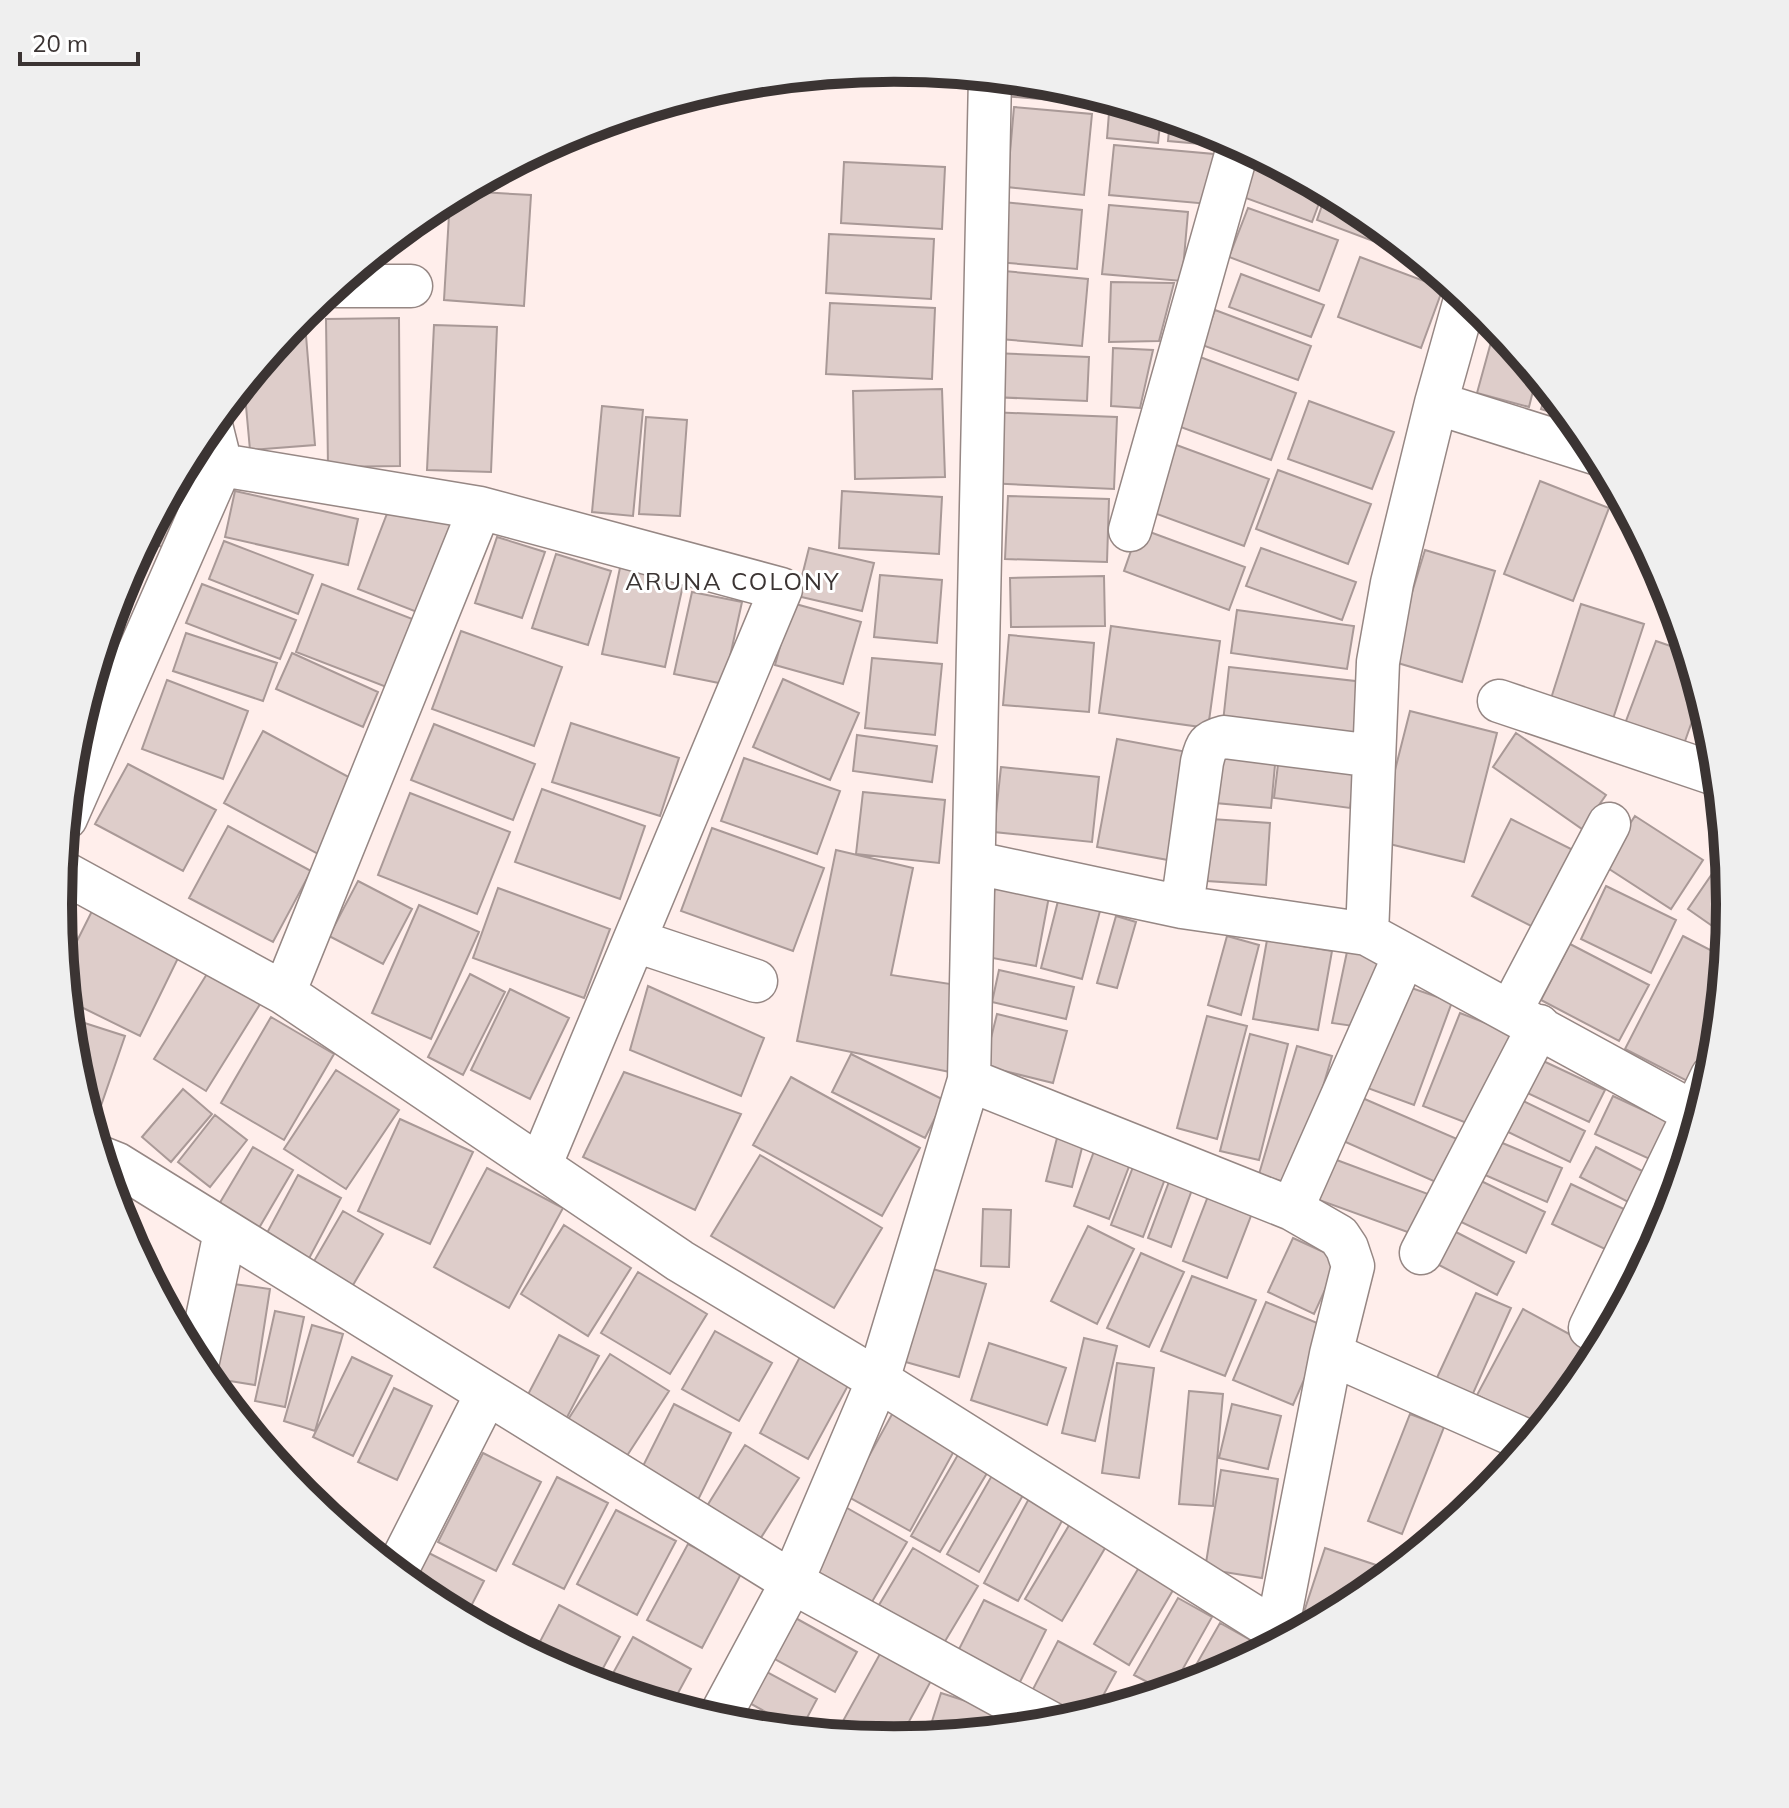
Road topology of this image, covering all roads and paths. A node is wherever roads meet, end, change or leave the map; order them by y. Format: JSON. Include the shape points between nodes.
{"nodes":[{"id":1,"x":990,"y":88,"type":"edge"},
{"id":2,"x":1236,"y":156,"type":"edge"},
{"id":3,"x":352,"y":286,"type":"edge"},
{"id":4,"x":411,"y":286,"type":"dead end"},
{"id":5,"x":1462,"y":309,"type":"edge"},
{"id":6,"x":1436,"y":403,"type":"junction"},
{"id":7,"x":215,"y":441,"type":"edge"},
{"id":8,"x":1579,"y":448,"type":"edge"},
{"id":9,"x":221,"y":465,"type":"junction"},
{"id":10,"x":480,"y":508,"type":"junction"},
{"id":11,"x":1130,"y":530,"type":"dead end"},
{"id":12,"x":1499,"y":701,"type":"dead end"},
{"id":13,"x":1374,"y":756,"type":"junction"},
{"id":14,"x":1706,"y":771,"type":"edge"},
{"id":15,"x":81,"y":783,"type":"edge"},
{"id":16,"x":1609,"y":824,"type":"dead end"},
{"id":17,"x":976,"y":863,"type":"junction"},
{"id":18,"x":73,"y":878,"type":"edge"},
{"id":19,"x":1182,"y":907,"type":"junction"},
{"id":20,"x":1367,"y":934,"type":"junction"},
{"id":21,"x":636,"y":941,"type":"junction"},
{"id":22,"x":1404,"y":956,"type":"junction"},
{"id":23,"x":756,"y":981,"type":"dead end"},
{"id":24,"x":284,"y":993,"type":"junction"},
{"id":25,"x":1525,"y":1019,"type":"junction"},
{"id":26,"x":969,"y":1080,"type":"junction"},
{"id":27,"x":1690,"y":1110,"type":"edge"},
{"id":28,"x":1678,"y":1152,"type":"edge"},
{"id":29,"x":114,"y":1163,"type":"edge"},
{"id":30,"x":540,"y":1166,"type":"junction"},
{"id":31,"x":1292,"y":1209,"type":"junction"},
{"id":32,"x":225,"y":1232,"type":"junction"},
{"id":33,"x":1421,"y":1253,"type":"dead end"},
{"id":34,"x":1590,"y":1328,"type":"dead end"},
{"id":35,"x":201,"y":1346,"type":"edge"},
{"id":36,"x":1331,"y":1354,"type":"junction"},
{"id":37,"x":878,"y":1380,"type":"junction"},
{"id":38,"x":486,"y":1395,"type":"junction"},
{"id":39,"x":1520,"y":1438,"type":"edge"},
{"id":40,"x":401,"y":1562,"type":"edge"},
{"id":41,"x":792,"y":1582,"type":"junction"},
{"id":42,"x":1282,"y":1629,"type":"edge"},
{"id":43,"x":1276,"y":1632,"type":"edge"},
{"id":44,"x":724,"y":1709,"type":"edge"},
{"id":45,"x":1034,"y":1714,"type":"edge"}],
"edges":[{"from":1,"to":17,"type":"street"},
{"from":2,"to":11,"type":"street"},
{"from":3,"to":4,"type":"street"},
{"from":5,"to":6,"type":"street"},
{"from":6,"to":8,"type":"street"},
{"from":6,"to":13,"type":"street","via":[[1378,662]]},
{"from":7,"to":9,"type":"street"},
{"from":9,"to":10,"type":"street"},
{"from":9,"to":15,"type":"street"},
{"from":10,"to":21,"type":"street","via":[[781,589]]},
{"from":10,"to":24,"type":"street"},
{"from":12,"to":14,"type":"street"},
{"from":13,"to":19,"type":"street","via":[[1224,737],[1210,741],[1202,762]]},
{"from":13,"to":20,"type":"street"},
{"from":16,"to":25,"type":"street"},
{"from":17,"to":19,"type":"street"},
{"from":17,"to":26,"type":"street"},
{"from":18,"to":24,"type":"street"},
{"from":19,"to":20,"type":"street"},
{"from":20,"to":22,"type":"street"},
{"from":21,"to":23,"type":"street"},
{"from":21,"to":30,"type":"street"},
{"from":22,"to":25,"type":"street"},
{"from":22,"to":31,"type":"street"},
{"from":24,"to":30,"type":"street"},
{"from":25,"to":27,"type":"street"},
{"from":25,"to":33,"type":"street"},
{"from":26,"to":31,"type":"street"},
{"from":26,"to":37,"type":"street"},
{"from":28,"to":34,"type":"street"},
{"from":29,"to":32,"type":"street"},
{"from":30,"to":37,"type":"street","via":[[680,1261]]},
{"from":31,"to":36,"type":"street","via":[[1339,1236],[1353,1266]]},
{"from":32,"to":35,"type":"street"},
{"from":32,"to":38,"type":"street"},
{"from":36,"to":39,"type":"street"},
{"from":36,"to":42,"type":"street"},
{"from":37,"to":41,"type":"street"},
{"from":37,"to":43,"type":"street"},
{"from":38,"to":40,"type":"street"},
{"from":38,"to":41,"type":"street"},
{"from":41,"to":44,"type":"street"},
{"from":41,"to":45,"type":"street"}]}
